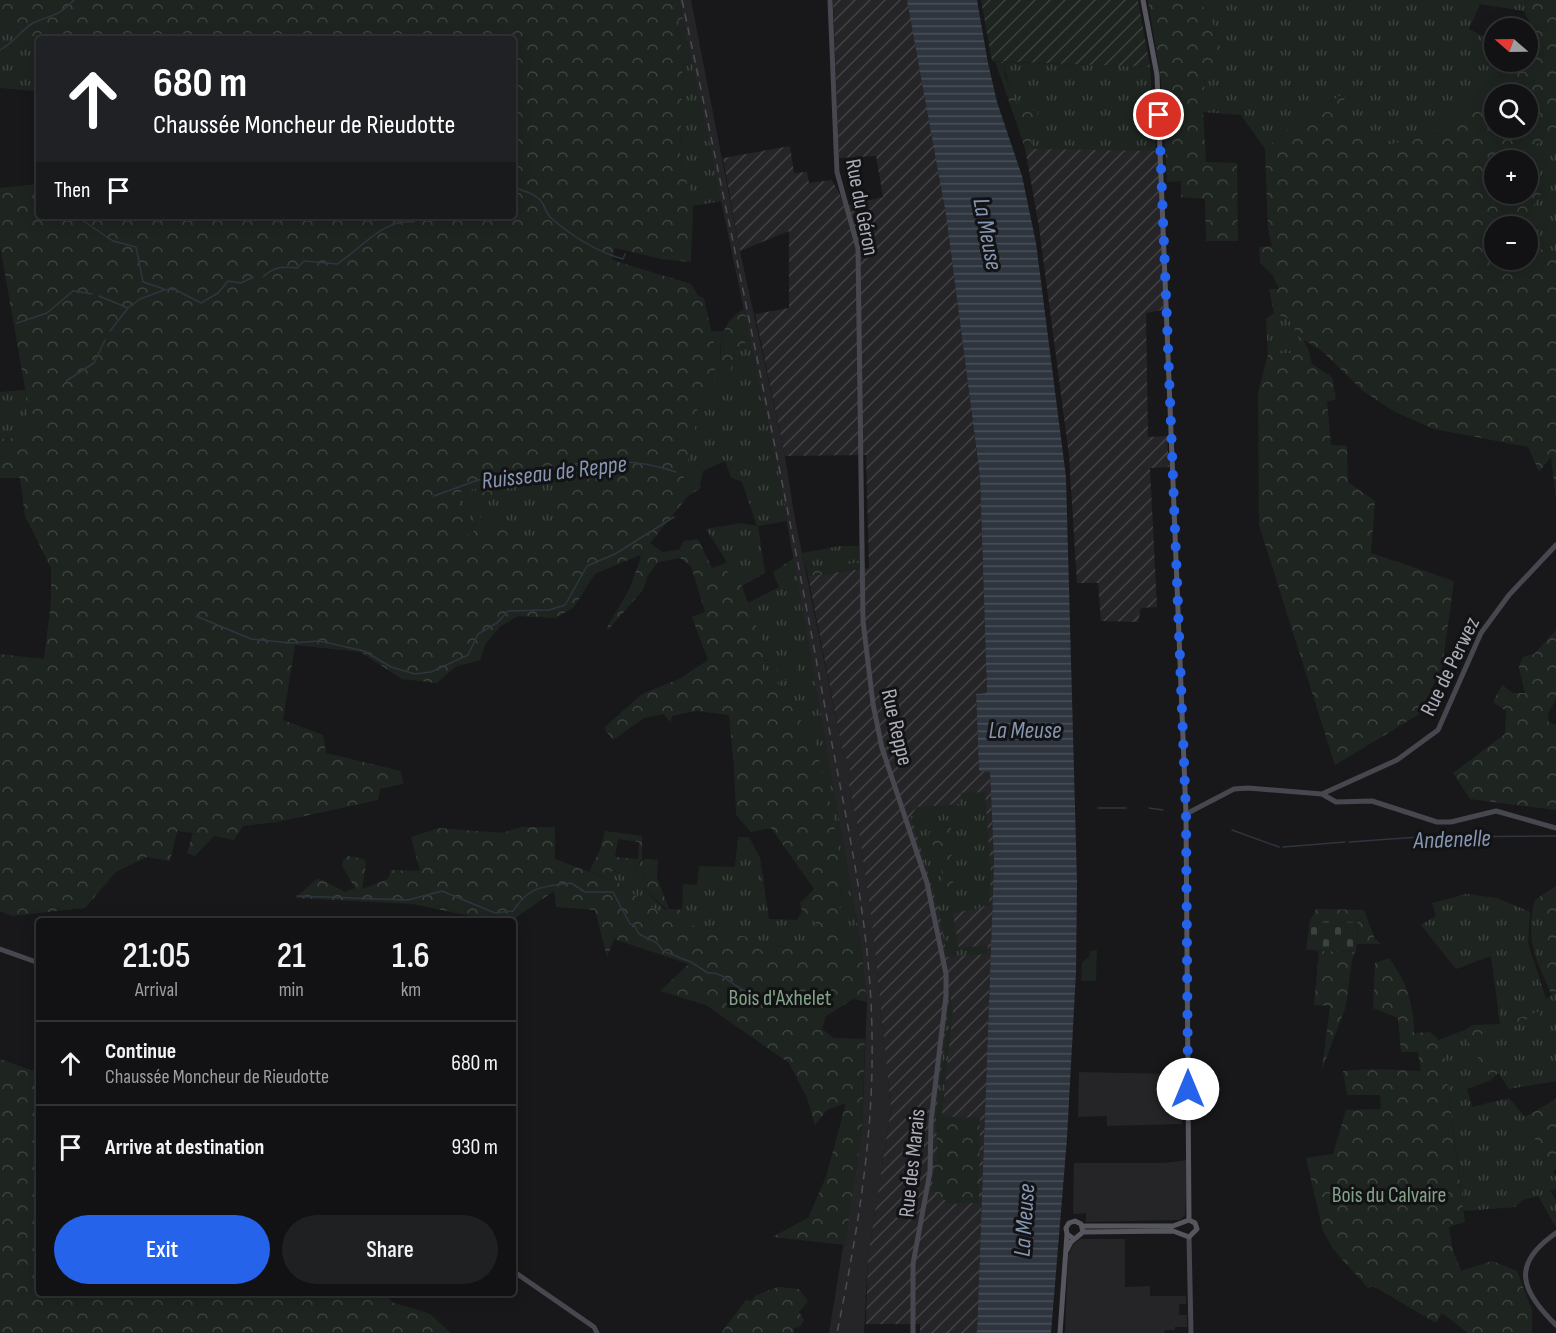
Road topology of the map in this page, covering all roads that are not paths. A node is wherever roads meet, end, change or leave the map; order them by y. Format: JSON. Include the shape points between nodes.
{"nodes":[{"id":1,"x":830,"y":0,"type":"edge"},
{"id":2,"x":1143,"y":0,"type":"edge"},
{"id":3,"x":862,"y":457,"type":"joint"},
{"id":4,"x":1556,"y":545,"type":"edge"},
{"id":5,"x":1322,"y":794,"type":"junction"},
{"id":6,"x":1186,"y":814,"type":"junction"},
{"id":7,"x":1556,"y":828,"type":"edge"},
{"id":8,"x":0,"y":950,"type":"edge"},
{"id":9,"x":36,"y":962,"type":"edge"},
{"id":10,"x":946,"y":996,"type":"joint"},
{"id":11,"x":1190,"y":1220,"type":"junction"},
{"id":12,"x":1180,"y":1225,"type":"junction"},
{"id":13,"x":1083,"y":1229,"type":"junction"},
{"id":14,"x":1180,"y":1232,"type":"junction"},
{"id":15,"x":1556,"y":1233,"type":"edge"},
{"id":16,"x":1066,"y":1234,"type":"junction"},
{"id":17,"x":1189,"y":1237,"type":"junction"},
{"id":18,"x":1074,"y":1239,"type":"junction"},
{"id":19,"x":1066,"y":1251,"type":"junction"},
{"id":20,"x":516,"y":1273,"type":"edge"},
{"id":21,"x":1556,"y":1325,"type":"edge"},
{"id":22,"x":597,"y":1333,"type":"edge"},
{"id":23,"x":913,"y":1333,"type":"edge"},
{"id":24,"x":1060,"y":1333,"type":"edge"},
{"id":25,"x":1191,"y":1333,"type":"edge"}],
"edges":[{"from":1,"to":3,"type":"main road","name":"Rue du Géron","via":[[837,172],[858,248]]},
{"from":2,"to":6,"type":"main road","via":[[1157,75]]},
{"from":3,"to":10,"type":"main road","name":"Rue Reppe","via":[[863,621],[873,704],[882,748],[927,882],[946,974]]},
{"from":4,"to":5,"type":"main road","name":"Rue de Perwez","via":[[1509,595],[1481,633],[1438,730],[1397,760]]},
{"from":5,"to":6,"type":"main road","via":[[1234,789]]},
{"from":5,"to":7,"type":"main road","via":[[1336,802],[1372,801],[1437,822],[1496,811]]},
{"from":6,"to":11,"type":"main road"},
{"from":8,"to":9,"type":"main road"},
{"from":10,"to":23,"type":"main road","name":"Rue des Marais","via":[[930,1172],[914,1264]]},
{"from":11,"to":12,"type":"main road"},
{"from":11,"to":17,"type":"main road","via":[[1197,1229]]},
{"from":12,"to":13,"type":"main road"},
{"from":12,"to":14,"type":"main road"},
{"from":13,"to":14,"type":"main road"},
{"from":13,"to":16,"type":"main road","via":[[1079,1222],[1072,1221]]},
{"from":13,"to":18,"type":"main road"},
{"from":14,"to":17,"type":"main road"},
{"from":15,"to":21,"type":"main road","via":[[1532,1252],[1526,1270],[1538,1305]]},
{"from":16,"to":18,"type":"main road"},
{"from":16,"to":19,"type":"main road"},
{"from":17,"to":25,"type":"main road"},
{"from":18,"to":19,"type":"main road"},
{"from":19,"to":24,"type":"main road"},
{"from":20,"to":22,"type":"main road","via":[[594,1327]]}]}
